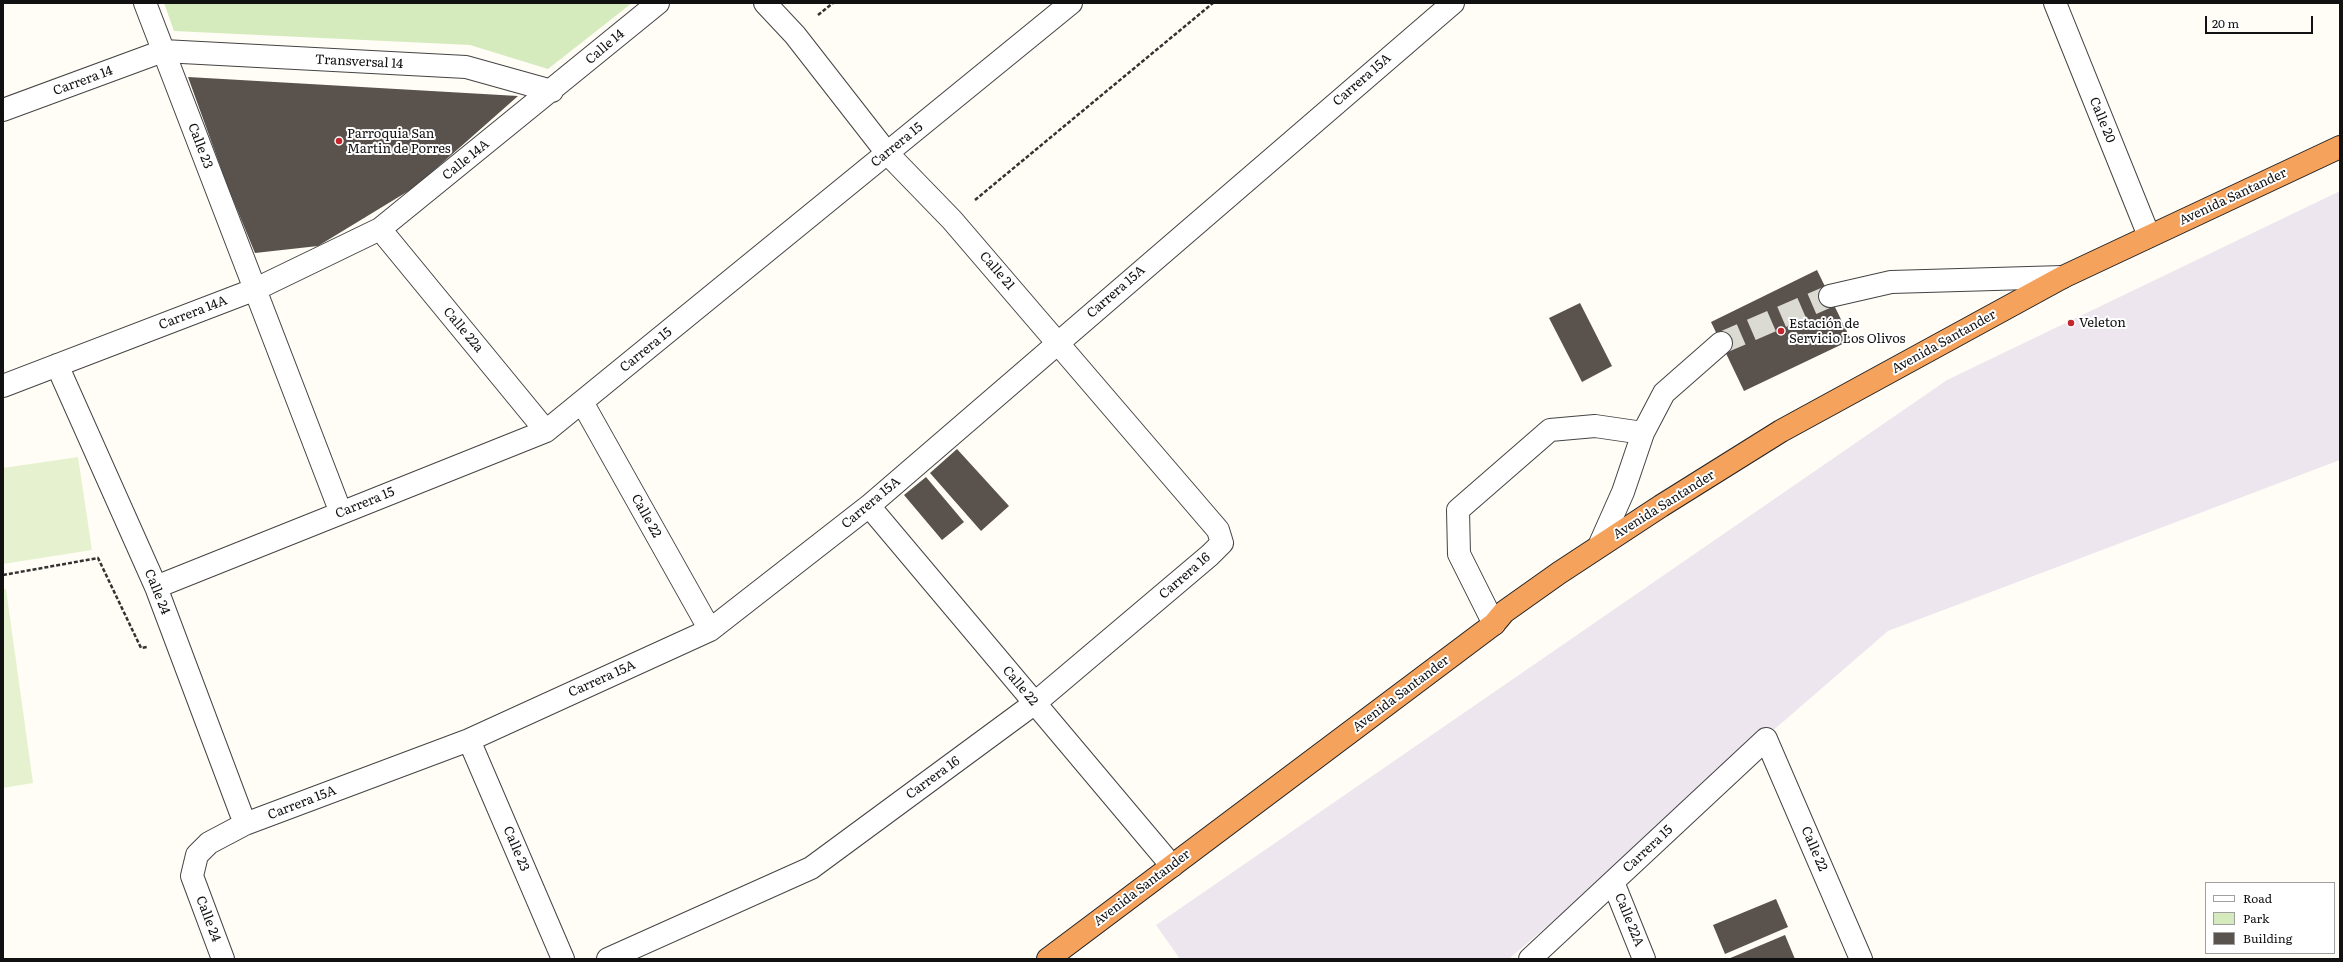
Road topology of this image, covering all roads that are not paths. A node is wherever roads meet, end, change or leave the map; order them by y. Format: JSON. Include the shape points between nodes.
{"nodes":[{"id":1,"x":145,"y":3,"type":"edge"},
{"id":2,"x":658,"y":3,"type":"edge"},
{"id":3,"x":765,"y":3,"type":"edge"},
{"id":4,"x":1071,"y":3,"type":"edge"},
{"id":5,"x":2056,"y":3,"type":"edge"},
{"id":6,"x":1438,"y":7,"type":"edge"},
{"id":7,"x":163,"y":51,"type":"junction"},
{"id":8,"x":552,"y":91,"type":"junction"},
{"id":9,"x":3,"y":110,"type":"edge"},
{"id":10,"x":2340,"y":147,"type":"edge"},
{"id":11,"x":887,"y":153,"type":"junction"},
{"id":12,"x":380,"y":229,"type":"junction"},
{"id":13,"x":2149,"y":236,"type":"junction"},
{"id":14,"x":2063,"y":277,"type":"junction"},
{"id":15,"x":256,"y":289,"type":"junction"},
{"id":16,"x":1830,"y":296,"type":"tunnel mouth"},
{"id":17,"x":1058,"y":342,"type":"junction"},
{"id":18,"x":1721,"y":343,"type":"tunnel mouth"},
{"id":19,"x":57,"y":365,"type":"junction"},
{"id":20,"x":3,"y":386,"type":"edge"},
{"id":21,"x":582,"y":402,"type":"junction"},
{"id":22,"x":546,"y":431,"type":"junction"},
{"id":23,"x":1643,"y":433,"type":"junction"},
{"id":24,"x":869,"y":506,"type":"junction"},
{"id":25,"x":341,"y":513,"type":"junction"},
{"id":26,"x":1222,"y":542,"type":"joint"},
{"id":27,"x":1599,"y":546,"type":"junction"},
{"id":28,"x":156,"y":587,"type":"junction"},
{"id":29,"x":1494,"y":624,"type":"junction"},
{"id":30,"x":710,"y":630,"type":"junction"},
{"id":31,"x":1035,"y":703,"type":"junction"},
{"id":32,"x":1766,"y":739,"type":"joint"},
{"id":33,"x":469,"y":740,"type":"junction"},
{"id":34,"x":245,"y":824,"type":"junction"},
{"id":35,"x":197,"y":855,"type":"joint"},
{"id":36,"x":1172,"y":866,"type":"junction"},
{"id":37,"x":1613,"y":882,"type":"junction"},
{"id":38,"x":1059,"y":956,"type":"edge"},
{"id":39,"x":223,"y":959,"type":"edge"},
{"id":40,"x":563,"y":959,"type":"edge"},
{"id":41,"x":608,"y":959,"type":"edge"},
{"id":42,"x":1530,"y":959,"type":"edge"},
{"id":43,"x":1644,"y":959,"type":"edge"},
{"id":44,"x":1861,"y":959,"type":"edge"}],
"edges":[{"from":1,"to":7,"type":"street","name":"Calle 23"},
{"from":2,"to":8,"type":"street","name":"Calle 14"},
{"from":3,"to":11,"type":"street","name":"Calle 21","via":[[795,35]]},
{"from":4,"to":11,"type":"street","name":"Carrera 15"},
{"from":5,"to":13,"type":"street","name":"Calle 20"},
{"from":6,"to":17,"type":"street","name":"Carrera 15A"},
{"from":7,"to":8,"type":"street","name":"Transversal 14","via":[[466,67]]},
{"from":7,"to":9,"type":"street","name":"Carrera 14"},
{"from":7,"to":15,"type":"street","name":"Calle 23"},
{"from":8,"to":12,"type":"street","name":"Calle 14A"},
{"from":10,"to":13,"type":"highway","name":"Avenida Santander"},
{"from":11,"to":17,"type":"street","name":"Calle 21","via":[[952,220]]},
{"from":11,"to":21,"type":"street","name":"Carrera 15"},
{"from":12,"to":15,"type":"street","name":"Carrera 14A"},
{"from":12,"to":22,"type":"street","name":"Calle 22a"},
{"from":13,"to":14,"type":"highway","name":"Avenida Santander"},
{"from":14,"to":16,"type":"street","via":[[1891,282]]},
{"from":14,"to":27,"type":"highway","name":"Avenida Santander","via":[[1782,431]]},
{"from":15,"to":19,"type":"street","name":"Carrera 14A"},
{"from":15,"to":25,"type":"street"},
{"from":17,"to":24,"type":"street","name":"Carrera 15A"},
{"from":17,"to":26,"type":"street","name":"Calle 21","via":[[1218,530]]},
{"from":18,"to":23,"type":"street","via":[[1664,392]]},
{"from":19,"to":20,"type":"street","name":"Carrera 14A"},
{"from":19,"to":28,"type":"street","name":"Calle 24"},
{"from":21,"to":22,"type":"street","name":"Carrera 15"},
{"from":21,"to":30,"type":"street","name":"Calle 22"},
{"from":22,"to":25,"type":"street","name":"Carrera 15"},
{"from":23,"to":27,"type":"street","via":[[1623,492]]},
{"from":23,"to":29,"type":"street","via":[[1595,426],[1550,430],[1458,510],[1459,554]]},
{"from":24,"to":30,"type":"street","name":"Carrera 15A"},
{"from":24,"to":31,"type":"street","name":"Calle 22"},
{"from":25,"to":28,"type":"street","name":"Carrera 15"},
{"from":26,"to":31,"type":"street","name":"Carrera 16","via":[[1210,555]]},
{"from":27,"to":29,"type":"highway","name":"Avenida Santander","via":[[1504,612]]},
{"from":28,"to":34,"type":"street","name":"Calle 24"},
{"from":29,"to":36,"type":"highway","name":"Avenida Santander"},
{"from":30,"to":33,"type":"street","name":"Carrera 15A"},
{"from":31,"to":36,"type":"street","name":"Calle 22"},
{"from":31,"to":41,"type":"street","name":"Carrera 16","via":[[812,868]]},
{"from":32,"to":37,"type":"street","name":"Carrera 15"},
{"from":32,"to":44,"type":"street","name":"Calle 22"},
{"from":33,"to":34,"type":"street","name":"Carrera 15A"},
{"from":33,"to":40,"type":"street","name":"Calle 23"},
{"from":34,"to":35,"type":"street","name":"Carrera 15A","via":[[209,843]]},
{"from":35,"to":39,"type":"street","name":"Calle 24","via":[[192,876]]},
{"from":36,"to":38,"type":"highway","name":"Avenida Santander"},
{"from":37,"to":42,"type":"street","name":"Carrera 15"},
{"from":37,"to":43,"type":"street","name":"Calle 22A"}]}
